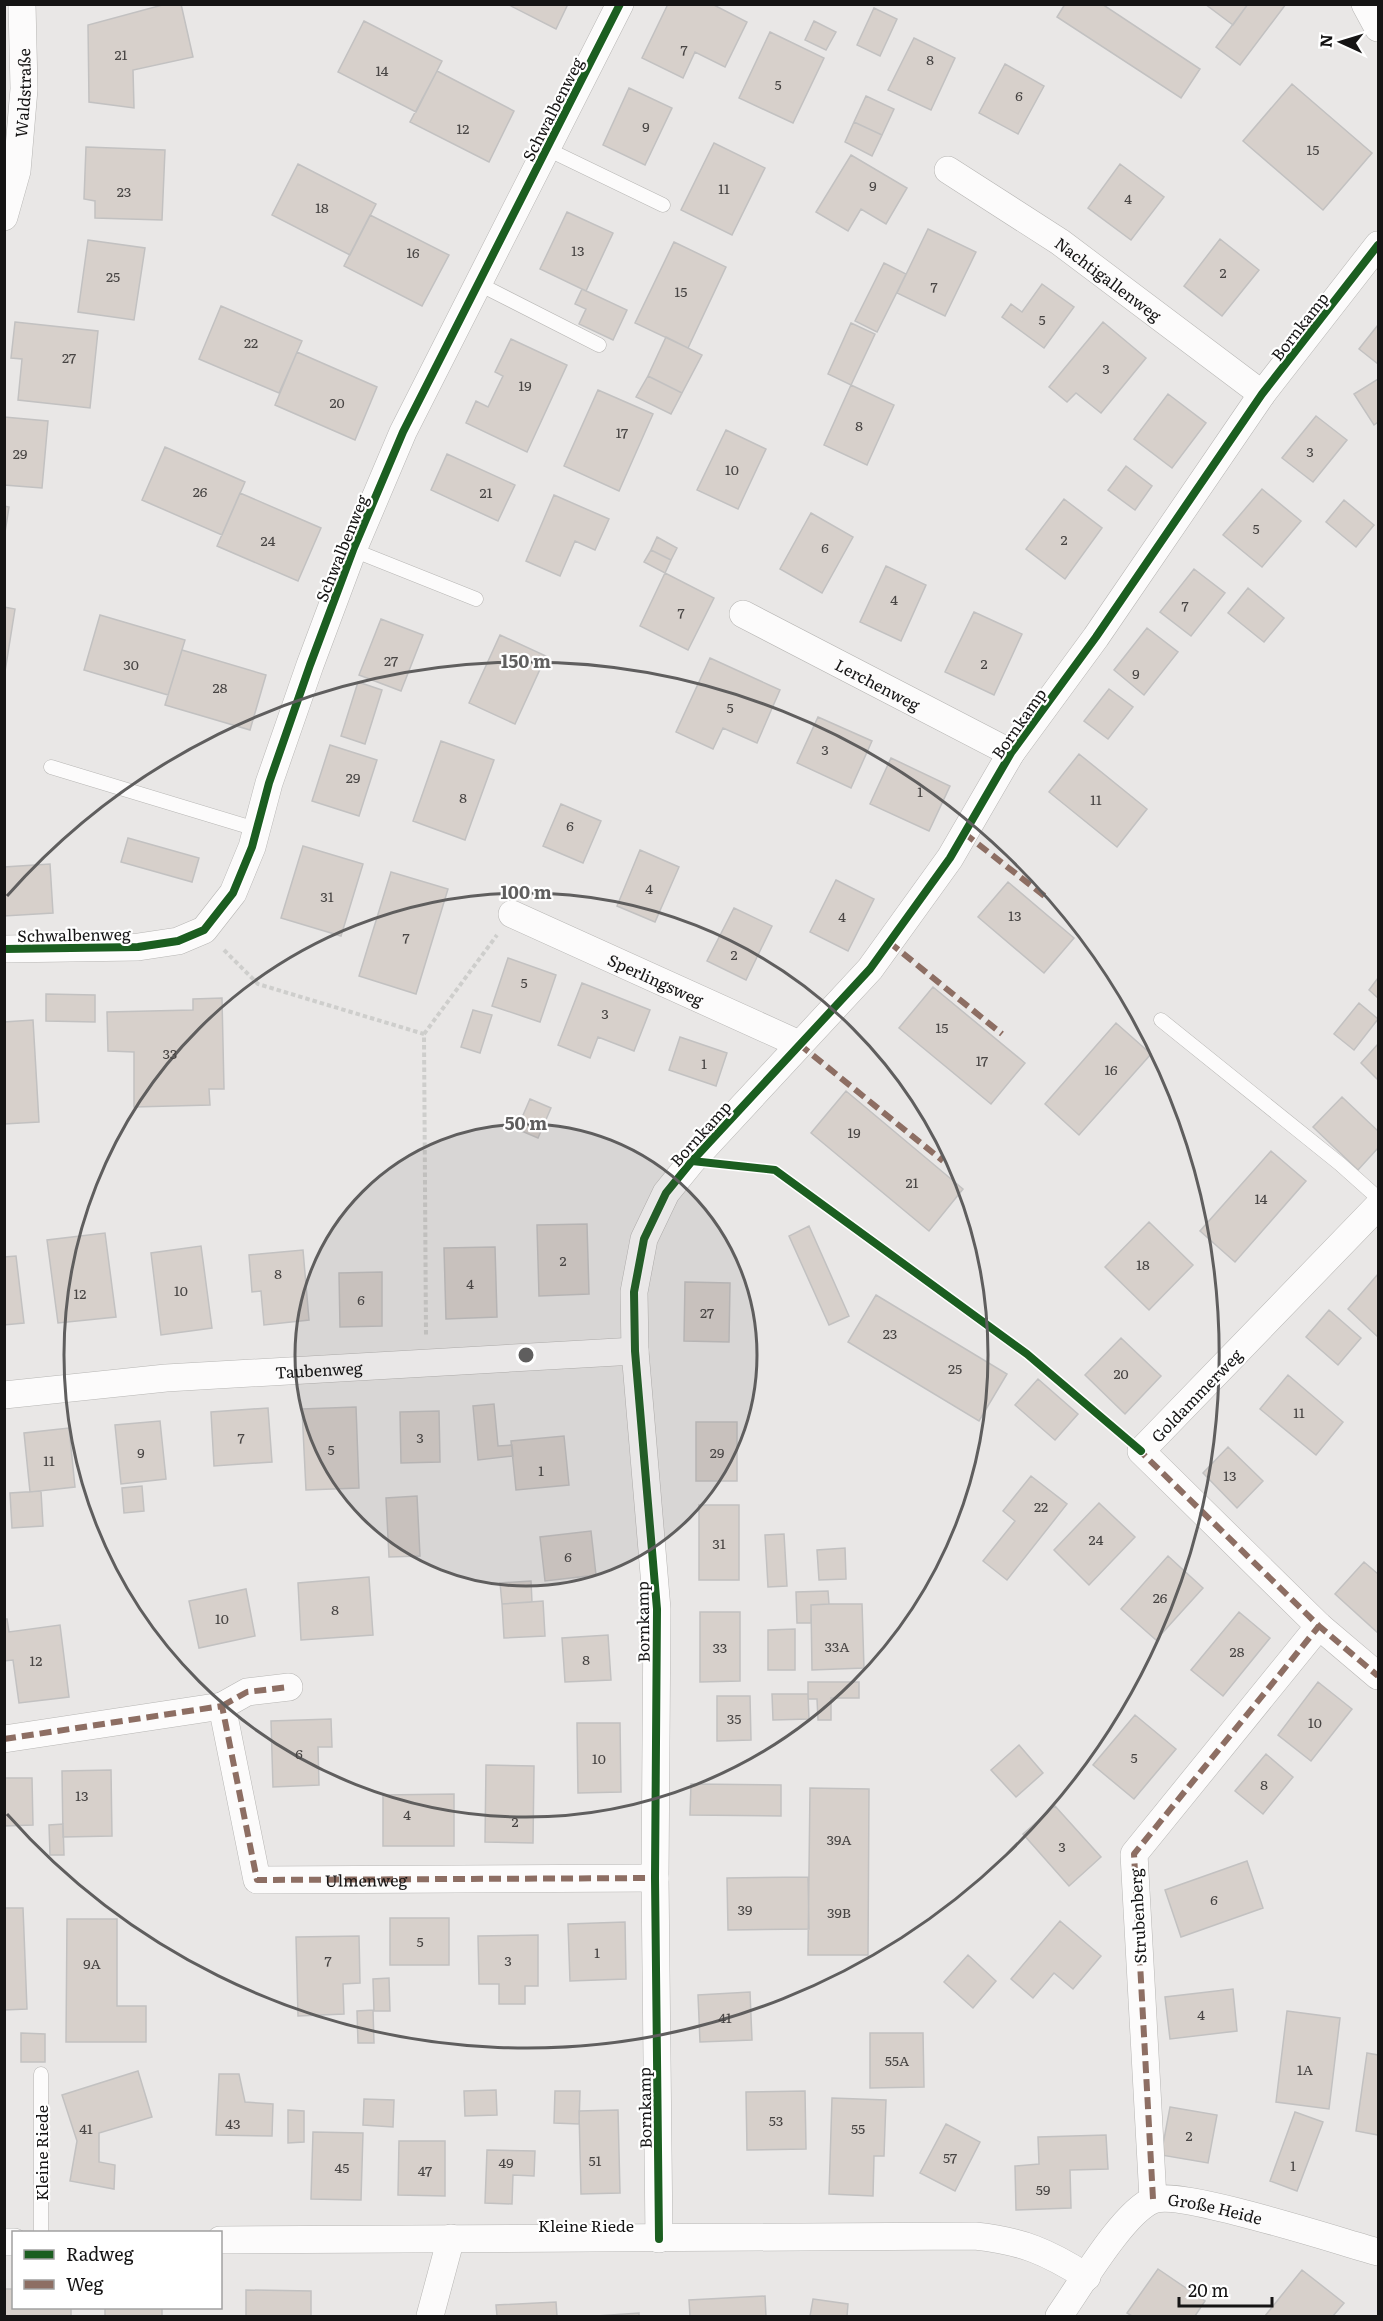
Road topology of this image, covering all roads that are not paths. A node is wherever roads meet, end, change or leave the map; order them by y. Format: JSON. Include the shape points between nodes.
{"nodes":[{"id":1,"x":21,"y":4,"type":"edge"},
{"id":2,"x":620,"y":4,"type":"edge"},
{"id":3,"x":1365,"y":4,"type":"edge"},
{"id":4,"x":1378,"y":28,"type":"edge"},
{"id":5,"x":547,"y":148,"type":"junction"},
{"id":6,"x":948,"y":170,"type":"dead end"},
{"id":7,"x":663,"y":205,"type":"dead end"},
{"id":8,"x":4,"y":217,"type":"edge"},
{"id":9,"x":1378,"y":245,"type":"edge"},
{"id":10,"x":477,"y":283,"type":"junction"},
{"id":11,"x":599,"y":345,"type":"dead end"},
{"id":12,"x":1262,"y":394,"type":"junction"},
{"id":13,"x":353,"y":550,"type":"junction"},
{"id":14,"x":476,"y":599,"type":"dead end"},
{"id":15,"x":743,"y":614,"type":"dead end"},
{"id":16,"x":1011,"y":753,"type":"junction"},
{"id":17,"x":51,"y":767,"type":"dead end"},
{"id":18,"x":256,"y":829,"type":"junction"},
{"id":19,"x":512,"y":914,"type":"road end"},
{"id":20,"x":4,"y":949,"type":"edge"},
{"id":21,"x":1161,"y":1020,"type":"dead end"},
{"id":22,"x":799,"y":1044,"type":"junction"},
{"id":23,"x":1377,"y":1209,"type":"edge"},
{"id":24,"x":635,"y":1351,"type":"junction"},
{"id":25,"x":4,"y":1395,"type":"edge"},
{"id":26,"x":1319,"y":1626,"type":"junction"},
{"id":27,"x":1378,"y":1676,"type":"edge"},
{"id":28,"x":289,"y":1687,"type":"dead end"},
{"id":29,"x":222,"y":1706,"type":"junction"},
{"id":30,"x":4,"y":1739,"type":"edge"},
{"id":31,"x":655,"y":1878,"type":"junction"},
{"id":32,"x":41,"y":2074,"type":"dead end"},
{"id":33,"x":1154,"y":2199,"type":"junction"},
{"id":34,"x":41,"y":2231,"type":"edge"},
{"id":35,"x":451,"y":2238,"type":"junction"},
{"id":36,"x":659,"y":2239,"type":"junction"},
{"id":37,"x":222,"y":2240,"type":"edge"},
{"id":38,"x":1378,"y":2252,"type":"edge"},
{"id":39,"x":1087,"y":2277,"type":"junction"},
{"id":40,"x":430,"y":2316,"type":"edge"},
{"id":41,"x":1059,"y":2316,"type":"edge"}],
"edges":[{"from":1,"to":8,"type":"street","name":"Waldstraße","via":[[24,89],[18,171]]},
{"from":2,"to":5,"type":"street","name":"Schwalbenweg"},
{"from":3,"to":4,"type":"street"},
{"from":5,"to":7,"type":"lane","name":"Schwalbenweg"},
{"from":5,"to":10,"type":"street","name":"Schwalbenweg"},
{"from":6,"to":12,"type":"street","name":"Nachtigallenweg","via":[[1059,242]]},
{"from":9,"to":12,"type":"street","name":"Bornkamp"},
{"from":10,"to":11,"type":"lane"},
{"from":10,"to":13,"type":"street","name":"Schwalbenweg","via":[[403,432]]},
{"from":12,"to":16,"type":"street","name":"Bornkamp"},
{"from":13,"to":14,"type":"lane","name":"Schwalbenweg"},
{"from":13,"to":18,"type":"street","name":"Schwalbenweg"},
{"from":15,"to":16,"type":"street","name":"Lerchenweg"},
{"from":16,"to":22,"type":"street","name":"Bornkamp","via":[[950,858],[870,969]]},
{"from":17,"to":18,"type":"lane"},
{"from":18,"to":20,"type":"street","name":"Schwalbenweg","via":[[233,894],[204,930],[178,941],[138,947]]},
{"from":19,"to":22,"type":"street","name":"Sperlingsweg"},
{"from":21,"to":23,"type":"lane","via":[[1340,1164]]},
{"from":22,"to":24,"type":"street","name":"Bornkamp","via":[[666,1194],[644,1239],[634,1292]]},
{"from":23,"to":26,"type":"street","name":"Goldammerweg","via":[[1141,1451]]},
{"from":24,"to":25,"type":"street","name":"Taubenweg","via":[[166,1378]]},
{"from":24,"to":31,"type":"street","name":"Bornkamp","via":[[657,1609]]},
{"from":26,"to":27,"type":"street","name":"Goldammerweg"},
{"from":26,"to":33,"type":"street","name":"Strubenberg","via":[[1134,1854]]},
{"from":28,"to":29,"type":"street","via":[[247,1692]]},
{"from":29,"to":30,"type":"street"},
{"from":29,"to":31,"type":"street","name":"Ulmenweg","via":[[257,1880]]},
{"from":31,"to":36,"type":"street","name":"Bornkamp"},
{"from":32,"to":34,"type":"lane","name":"Kleine Riede"},
{"from":33,"to":38,"type":"street","name":"Große Heide","via":[[1191,2199]]},
{"from":33,"to":39,"type":"street","name":"Große Heide","via":[[1128,2218]]},
{"from":35,"to":36,"type":"street","name":"Kleine Riede"},
{"from":35,"to":37,"type":"street","name":"Kleine Riede"},
{"from":35,"to":40,"type":"street"},
{"from":36,"to":39,"type":"street","name":"Kleine Riede","via":[[975,2236],[1033,2247]]},
{"from":39,"to":41,"type":"street","name":"Große Heide"}]}
